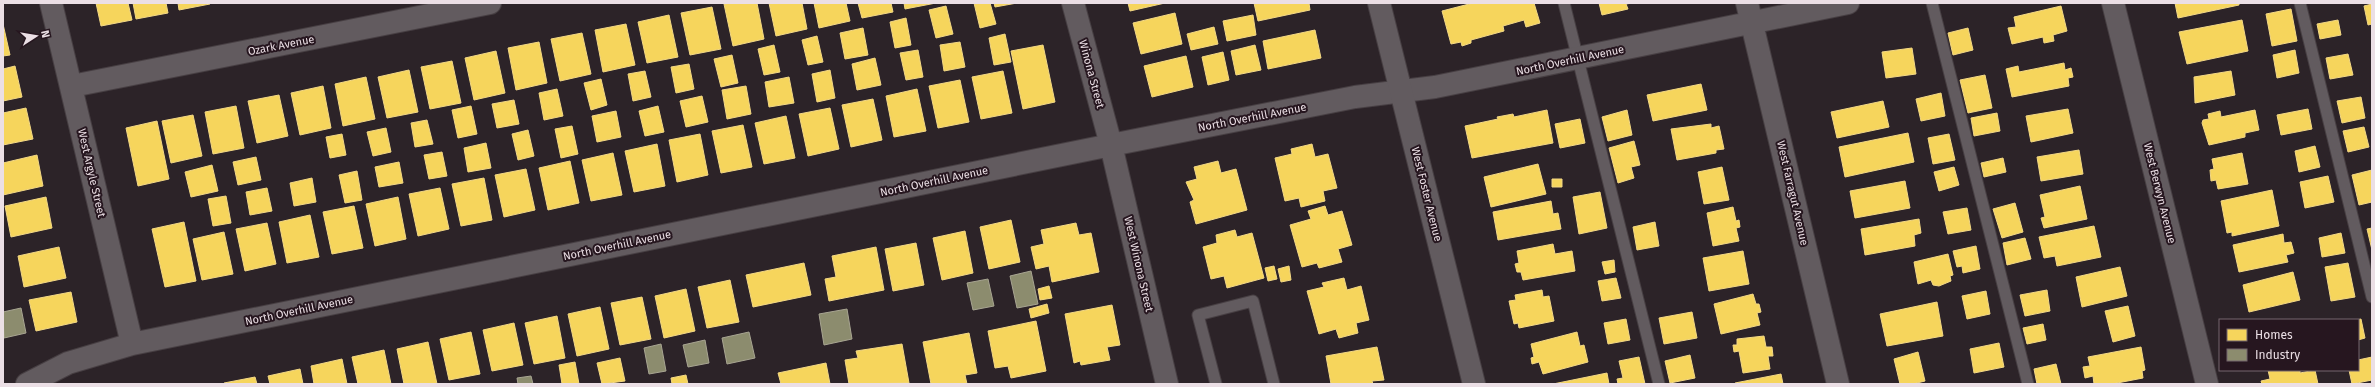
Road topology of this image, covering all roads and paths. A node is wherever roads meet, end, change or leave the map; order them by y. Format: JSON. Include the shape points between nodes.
{"nodes":[{"id":1,"x":52,"y":3,"type":"edge"},
{"id":2,"x":490,"y":3,"type":"edge"},
{"id":3,"x":1073,"y":3,"type":"edge"},
{"id":4,"x":1379,"y":3,"type":"edge"},
{"id":5,"x":1564,"y":3,"type":"edge"},
{"id":6,"x":1848,"y":3,"type":"edge"},
{"id":7,"x":1932,"y":3,"type":"edge"},
{"id":8,"x":2113,"y":3,"type":"edge"},
{"id":9,"x":2300,"y":3,"type":"edge"},
{"id":10,"x":1750,"y":13,"type":"edge"},
{"id":11,"x":1578,"y":58,"type":"junction"},
{"id":12,"x":72,"y":86,"type":"junction"},
{"id":13,"x":1401,"y":91,"type":"junction"},
{"id":14,"x":1110,"y":145,"type":"junction"},
{"id":15,"x":2372,"y":297,"type":"edge"},
{"id":16,"x":132,"y":344,"type":"junction"},
{"id":17,"x":27,"y":384,"type":"edge"},
{"id":18,"x":1168,"y":384,"type":"edge"},
{"id":19,"x":1216,"y":384,"type":"edge"},
{"id":20,"x":1274,"y":384,"type":"edge"},
{"id":21,"x":1474,"y":384,"type":"edge"},
{"id":22,"x":1659,"y":384,"type":"edge"},
{"id":23,"x":1838,"y":384,"type":"edge"},
{"id":24,"x":2028,"y":384,"type":"edge"},
{"id":25,"x":2207,"y":384,"type":"edge"}],
"edges":[{"from":1,"to":12,"type":"street","name":"West Argyle Street"},
{"from":2,"to":12,"type":"street","name":"Ozark Avenue"},
{"from":3,"to":14,"type":"street","name":"Winona Street"},
{"from":4,"to":13,"type":"street","name":"West Foster Avenue"},
{"from":5,"to":11,"type":"lane"},
{"from":6,"to":10,"type":"street","name":"North Overhill Avenue"},
{"from":7,"to":24,"type":"lane"},
{"from":8,"to":25,"type":"street","name":"West Berwyn Avenue"},
{"from":9,"to":15,"type":"lane"},
{"from":10,"to":11,"type":"street","name":"North Overhill Avenue"},
{"from":10,"to":23,"type":"street","name":"West Farragut Avenue"},
{"from":11,"to":13,"type":"street","name":"North Overhill Avenue","via":[[1435,88]]},
{"from":11,"to":22,"type":"lane"},
{"from":12,"to":16,"type":"street","name":"West Argyle Street"},
{"from":13,"to":14,"type":"street","name":"North Overhill Avenue","via":[[1355,97]]},
{"from":13,"to":21,"type":"street","name":"West Foster Avenue"},
{"from":14,"to":16,"type":"street","name":"North Overhill Avenue"},
{"from":14,"to":18,"type":"street","name":"West Winona Street"},
{"from":16,"to":17,"type":"street","name":"North Overhill Avenue","via":[[68,363]]},
{"from":19,"to":20,"type":"lane","via":[[1198,315],[1253,301]]}]}
